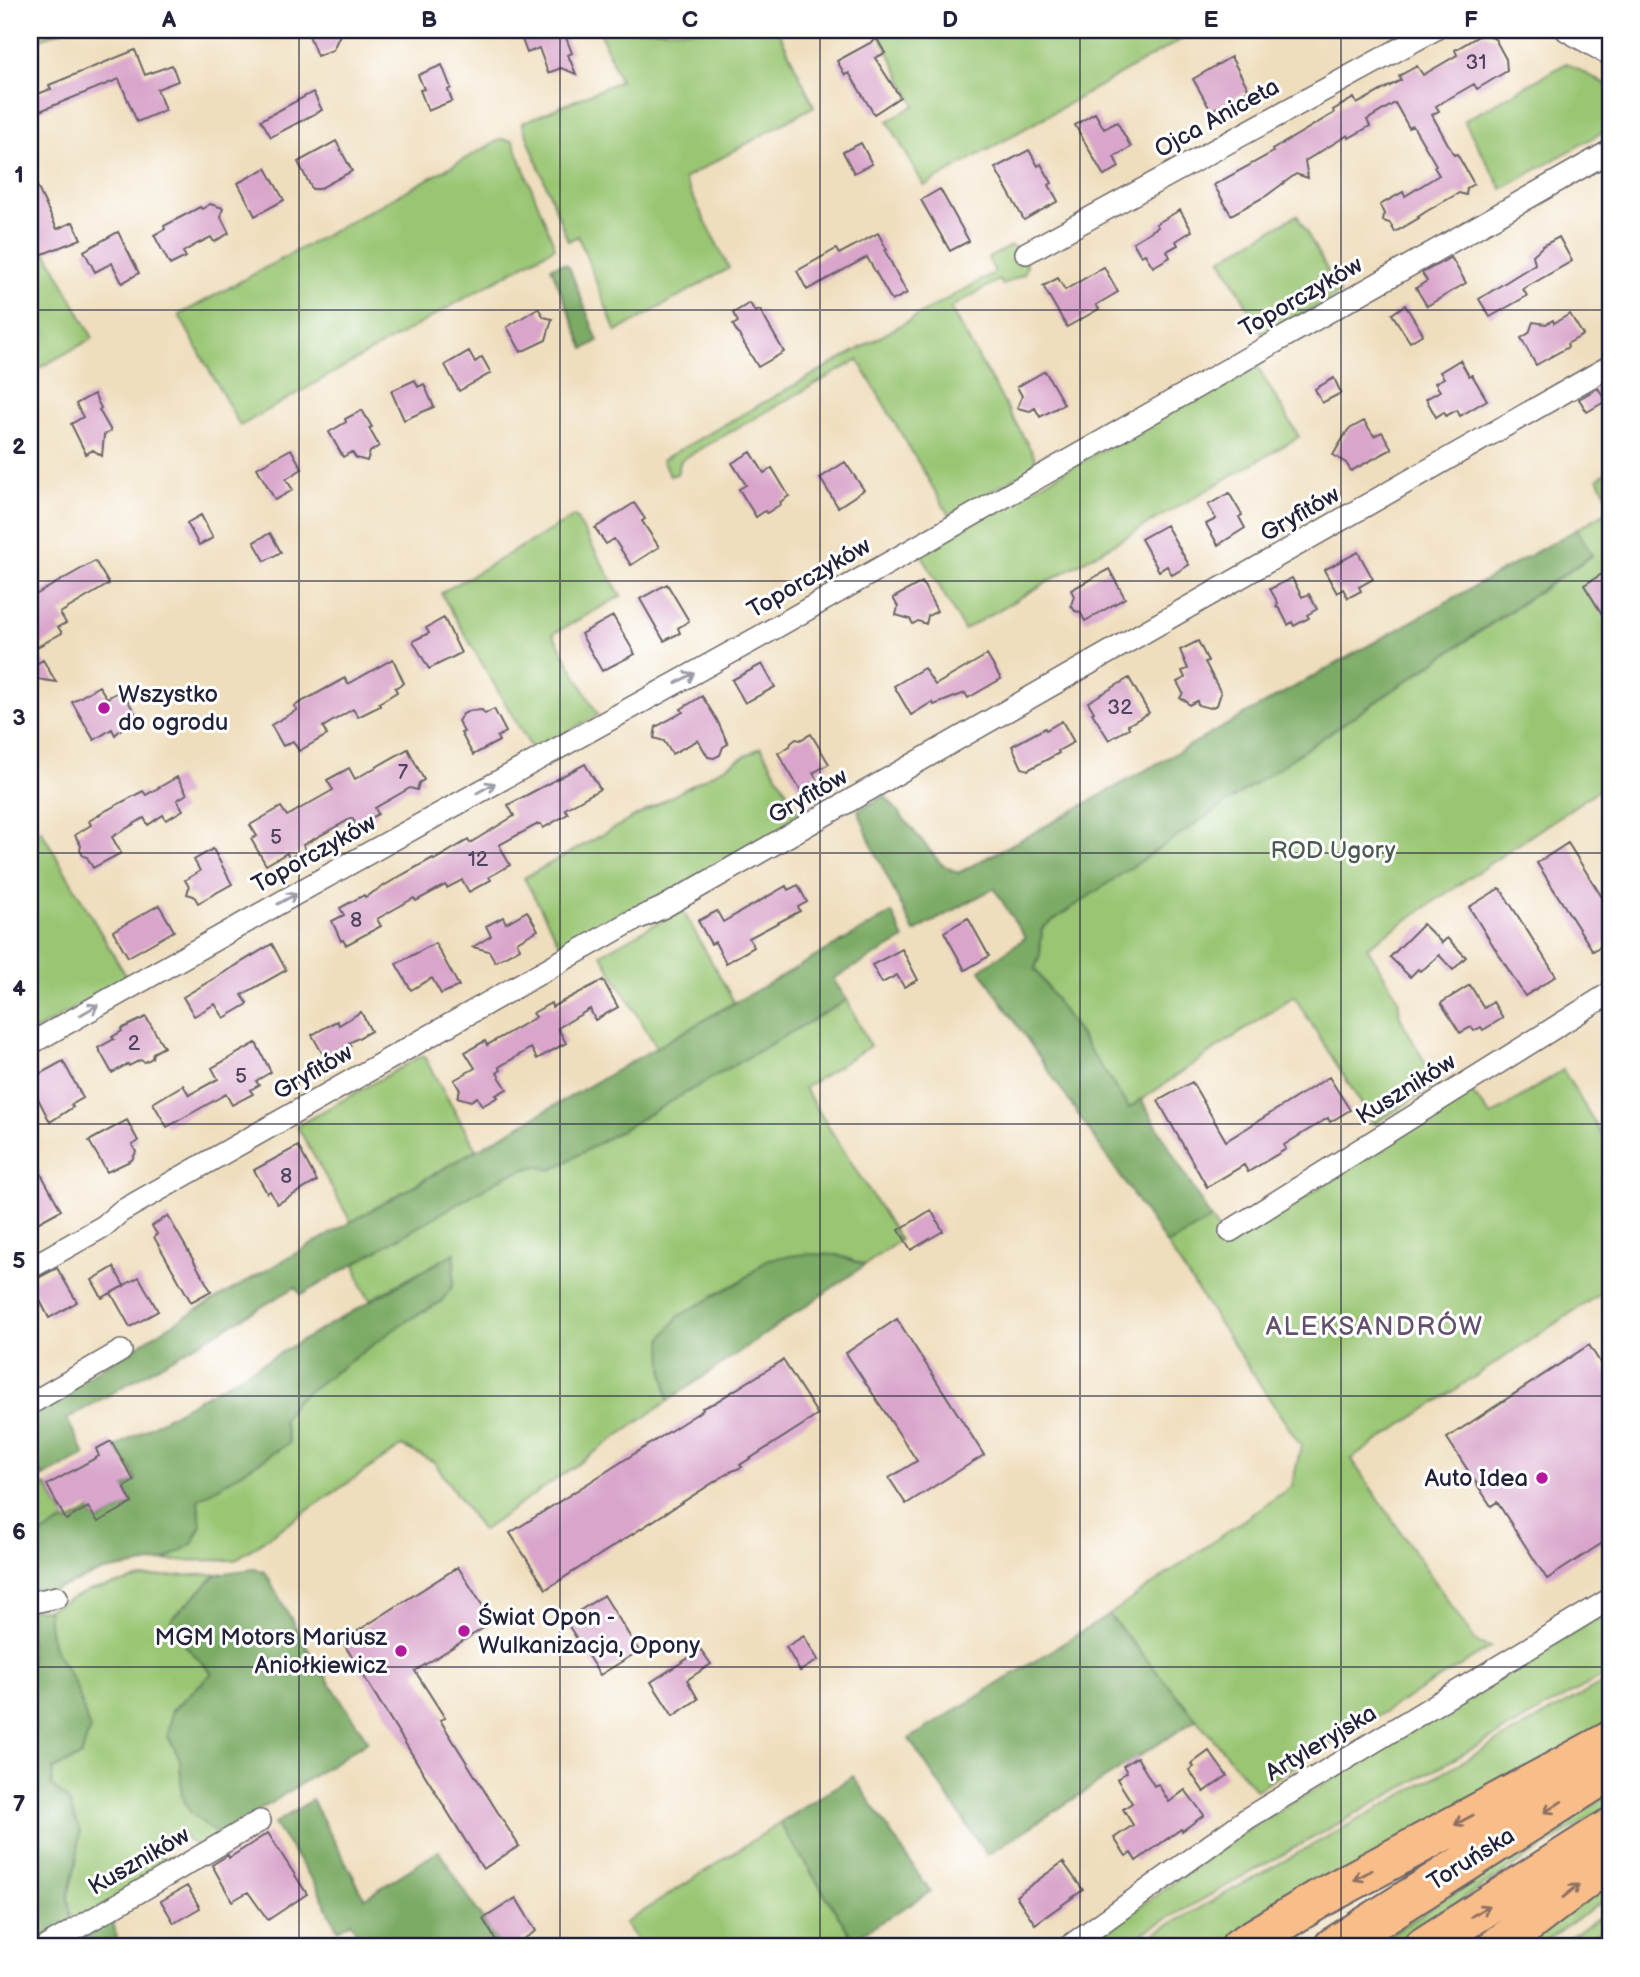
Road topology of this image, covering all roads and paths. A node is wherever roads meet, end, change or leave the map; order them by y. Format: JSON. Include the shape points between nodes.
{"nodes":[{"id":1,"x":1434,"y":30,"type":"edge"},
{"id":2,"x":1566,"y":30,"type":"edge"},
{"id":3,"x":1610,"y":55,"type":"edge"},
{"id":4,"x":1610,"y":151,"type":"edge"},
{"id":5,"x":1026,"y":253,"type":"dead end"},
{"id":6,"x":1610,"y":366,"type":"edge"},
{"id":7,"x":1610,"y":993,"type":"edge"},
{"id":8,"x":30,"y":1044,"type":"edge"},
{"id":9,"x":1230,"y":1231,"type":"dead end"},
{"id":10,"x":30,"y":1268,"type":"edge"},
{"id":11,"x":121,"y":1351,"type":"dead end"},
{"id":12,"x":30,"y":1404,"type":"edge"},
{"id":13,"x":57,"y":1597,"type":"dead end"},
{"id":14,"x":1610,"y":1600,"type":"edge"},
{"id":15,"x":30,"y":1603,"type":"edge"},
{"id":16,"x":1610,"y":1741,"type":"edge"},
{"id":17,"x":1610,"y":1771,"type":"edge"},
{"id":18,"x":260,"y":1821,"type":"dead end"},
{"id":19,"x":1610,"y":1828,"type":"edge"},
{"id":20,"x":1610,"y":1860,"type":"edge"},
{"id":21,"x":45,"y":1947,"type":"edge"},
{"id":22,"x":1068,"y":1947,"type":"edge"},
{"id":23,"x":1240,"y":1947,"type":"edge"},
{"id":24,"x":1333,"y":1947,"type":"edge"},
{"id":25,"x":1423,"y":1947,"type":"edge"},
{"id":26,"x":1497,"y":1947,"type":"edge"}],
"edges":[{"from":1,"to":5,"type":"street","name":"Ojca Aniceta"},
{"from":2,"to":3,"type":"street"},
{"from":8,"to":4,"type":"street","name":"Toporczyków","one_way":true,"via":[[759,638]]},
{"from":6,"to":10,"type":"street","name":"Gryfitów","via":[[848,804],[630,922],[120,1212]]},
{"from":7,"to":9,"type":"street","name":"Kuszników"},
{"from":11,"to":12,"type":"street"},
{"from":13,"to":15,"type":"street"},
{"from":14,"to":22,"type":"street","name":"Artyleryjska","via":[[1248,1818]]},
{"from":16,"to":23,"type":"highway","one_way":true,"via":[[1319,1899]]},
{"from":17,"to":24,"type":"highway","name":"Toruńska","one_way":true},
{"from":18,"to":21,"type":"street","name":"Kuszników"},
{"from":25,"to":19,"type":"highway","name":"Toruńska","one_way":true},
{"from":26,"to":20,"type":"highway","one_way":true}]}
